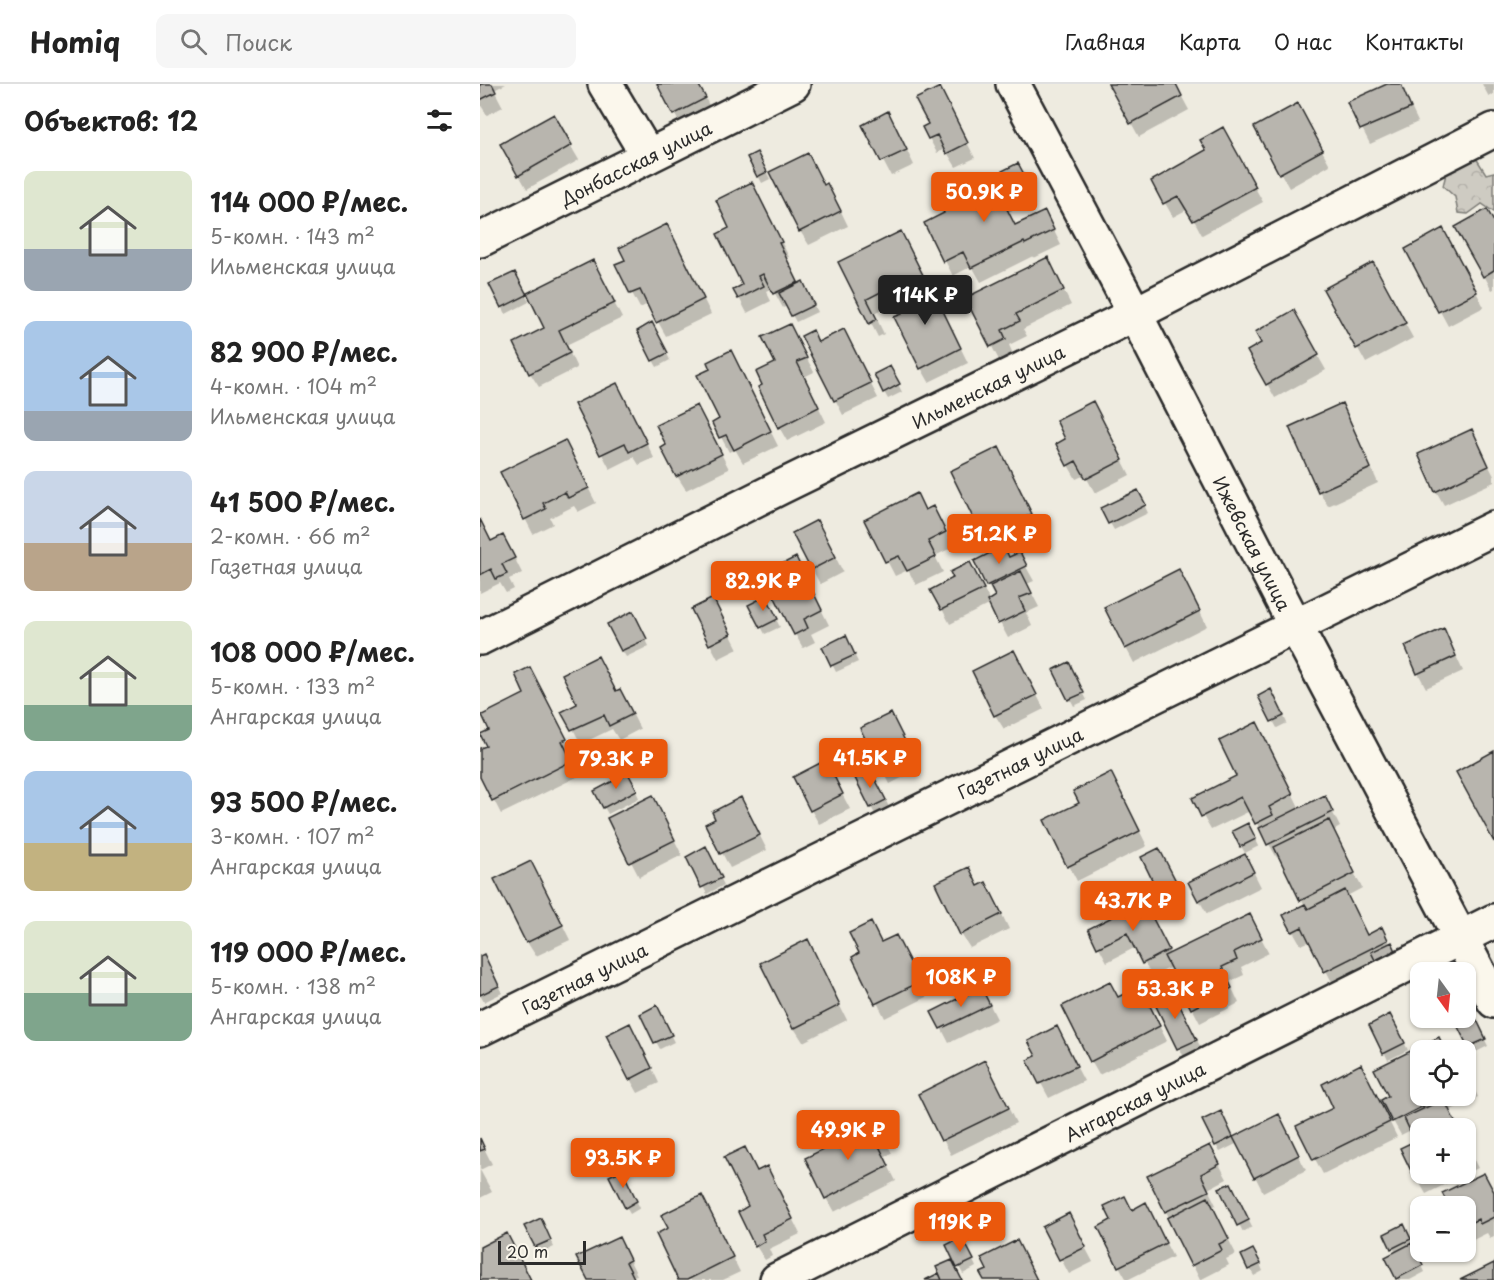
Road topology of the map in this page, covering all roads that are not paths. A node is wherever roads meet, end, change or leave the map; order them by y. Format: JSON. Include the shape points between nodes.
{"nodes":[{"id":1,"x":605,"y":84,"type":"edge"},
{"id":2,"x":793,"y":84,"type":"edge"},
{"id":3,"x":1012,"y":84,"type":"edge"},
{"id":4,"x":1494,"y":130,"type":"edge"},
{"id":5,"x":648,"y":156,"type":"junction"},
{"id":6,"x":480,"y":240,"type":"edge"},
{"id":7,"x":1136,"y":314,"type":"junction"},
{"id":8,"x":1494,"y":528,"type":"edge"},
{"id":9,"x":1296,"y":627,"type":"junction"},
{"id":10,"x":480,"y":638,"type":"edge"},
{"id":11,"x":1494,"y":921,"type":"edge"},
{"id":12,"x":1461,"y":938,"type":"junction"},
{"id":13,"x":1494,"y":1001,"type":"edge"},
{"id":14,"x":480,"y":1029,"type":"edge"},
{"id":15,"x":777,"y":1280,"type":"edge"}],
"edges":[{"from":1,"to":5,"type":"street"},
{"from":2,"to":5,"type":"street","name":"Донбасская улица"},
{"from":3,"to":7,"type":"street","name":"Ижевская улица"},
{"from":4,"to":7,"type":"street","name":"Ильменская улица"},
{"from":5,"to":6,"type":"street","name":"Донбасская улица"},
{"from":7,"to":9,"type":"street","name":"Ижевская улица"},
{"from":7,"to":10,"type":"street","name":"Ильменская улица"},
{"from":8,"to":9,"type":"street","name":"Газетная улица"},
{"from":9,"to":12,"type":"street","name":"Ижевская улица"},
{"from":9,"to":14,"type":"street","name":"Газетная улица"},
{"from":11,"to":12,"type":"street","name":"Ангарская улица"},
{"from":12,"to":13,"type":"street","name":"Ижевская улица"},
{"from":12,"to":15,"type":"street","name":"Ангарская улица"}]}
